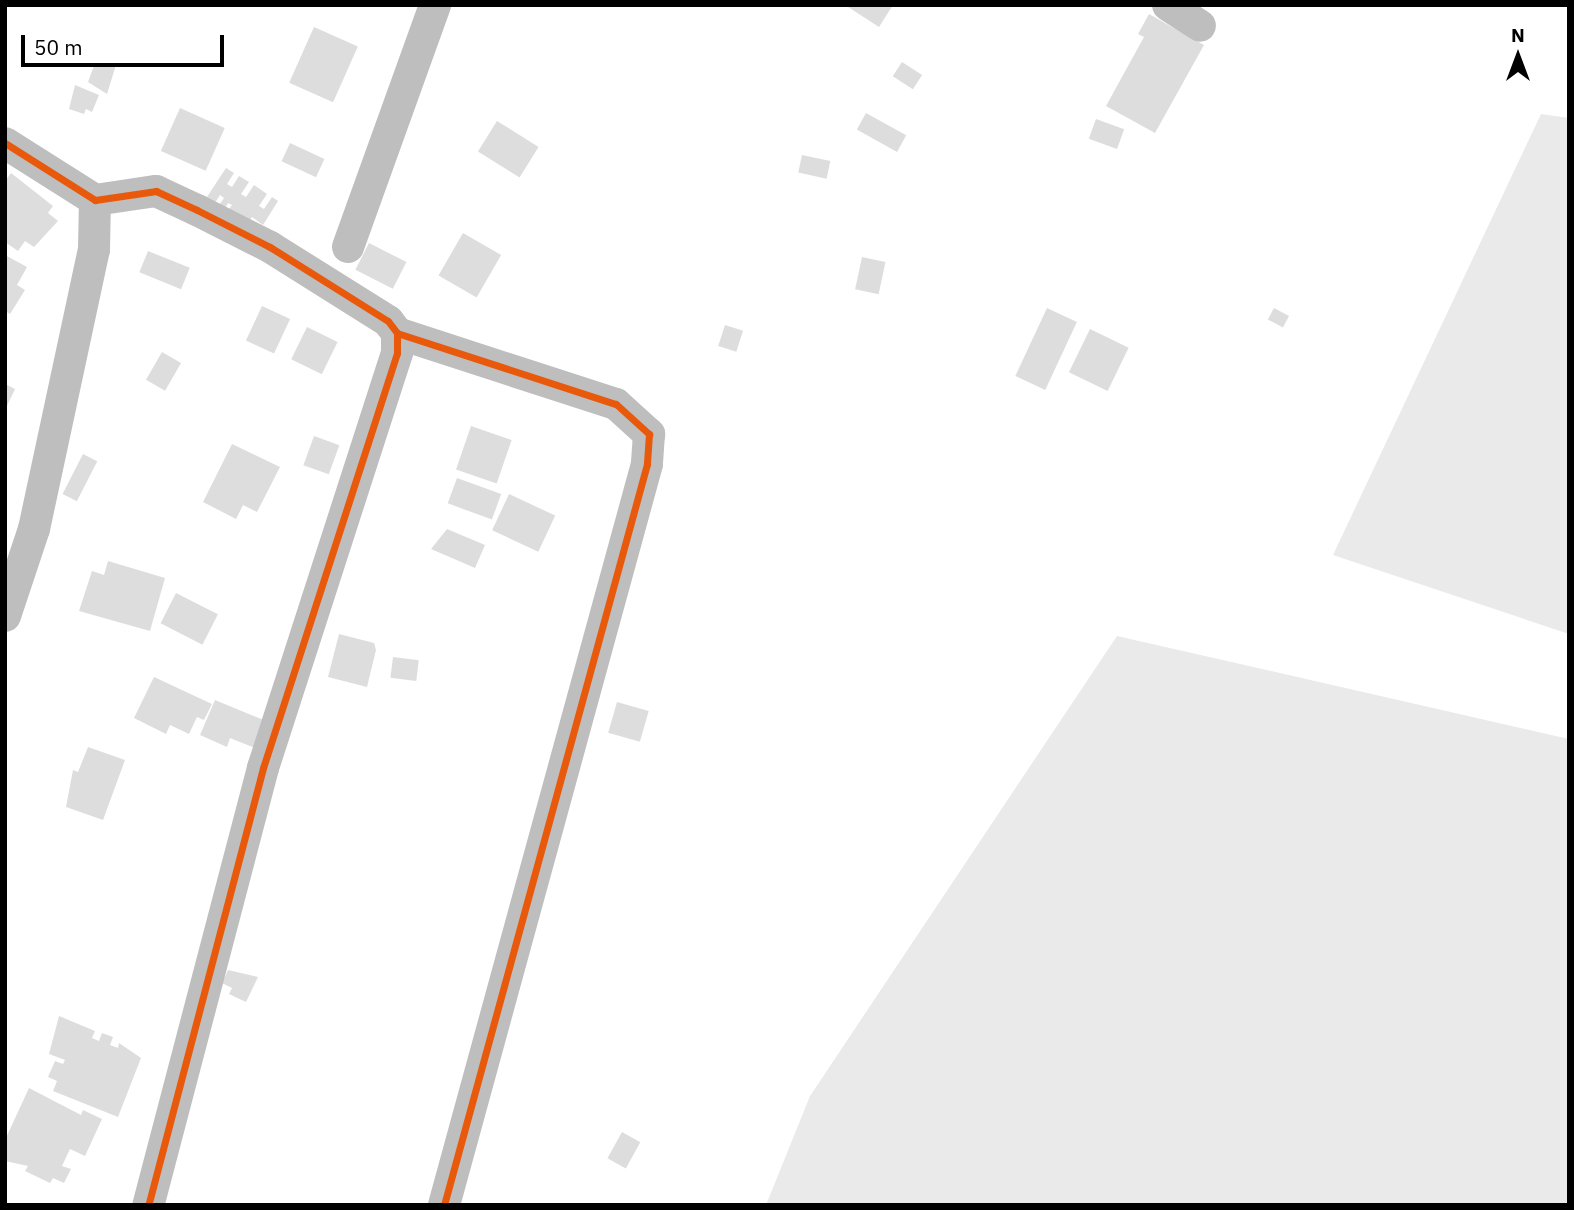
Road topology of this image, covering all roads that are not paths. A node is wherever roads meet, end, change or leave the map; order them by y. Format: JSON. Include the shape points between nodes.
{"nodes":[{"id":1,"x":435,"y":5,"type":"edge"},
{"id":2,"x":1168,"y":5,"type":"edge"},
{"id":3,"x":1200,"y":26,"type":"dead end"},
{"id":4,"x":5,"y":143,"type":"edge"},
{"id":5,"x":95,"y":200,"type":"junction"},
{"id":6,"x":348,"y":247,"type":"dead end"},
{"id":7,"x":397,"y":333,"type":"junction"},
{"id":8,"x":5,"y":616,"type":"edge"},
{"id":9,"x":148,"y":1205,"type":"edge"},
{"id":10,"x":443,"y":1205,"type":"edge"}],
"edges":[{"from":1,"to":6,"type":"street"},
{"from":2,"to":3,"type":"street"},
{"from":4,"to":5,"type":"street"},
{"from":5,"to":7,"type":"street","via":[[156,191],[270,247],[388,321]]},
{"from":5,"to":8,"type":"street","via":[[94,250],[34,529]]},
{"from":7,"to":9,"type":"street","via":[[397,353],[263,768]]},
{"from":7,"to":10,"type":"street","via":[[616,404],[649,434],[647,464]]}]}
